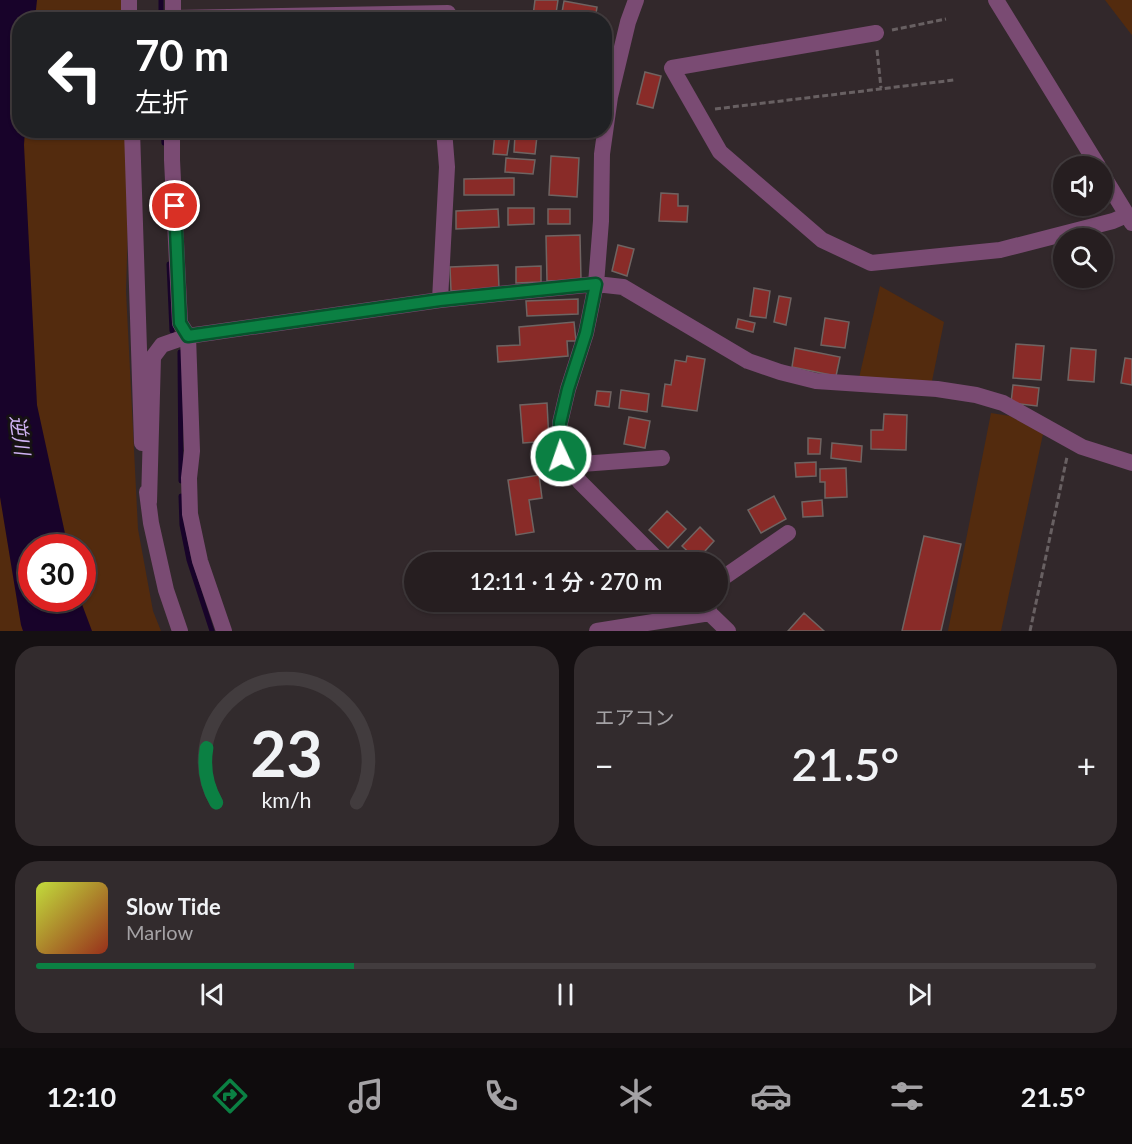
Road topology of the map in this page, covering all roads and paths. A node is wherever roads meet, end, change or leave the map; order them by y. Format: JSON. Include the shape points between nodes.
{"nodes":[{"id":1,"x":636,"y":0,"type":"edge"},
{"id":2,"x":996,"y":0,"type":"edge"},
{"id":3,"x":449,"y":11,"type":"edge"},
{"id":4,"x":414,"y":12,"type":"edge"},
{"id":5,"x":946,"y":20,"type":"dead end"},
{"id":6,"x":876,"y":33,"type":"junction"},
{"id":7,"x":954,"y":80,"type":"dead end"},
{"id":8,"x":612,"y":89,"type":"edge"},
{"id":9,"x":881,"y":89,"type":"junction"},
{"id":10,"x":697,"y":111,"type":"junction"},
{"id":11,"x":132,"y":138,"type":"edge"},
{"id":12,"x":172,"y":138,"type":"edge"},
{"id":13,"x":445,"y":138,"type":"edge"},
{"id":14,"x":604,"y":138,"type":"edge"},
{"id":15,"x":1092,"y":156,"type":"edge"},
{"id":16,"x":1113,"y":192,"type":"edge"},
{"id":17,"x":1129,"y":219,"type":"edge"},
{"id":18,"x":596,"y":284,"type":"junction"},
{"id":19,"x":440,"y":300,"type":"junction"},
{"id":20,"x":188,"y":336,"type":"junction"},
{"id":21,"x":1070,"y":441,"type":"junction"},
{"id":22,"x":662,"y":458,"type":"dead end"},
{"id":23,"x":1132,"y":463,"type":"edge"},
{"id":24,"x":568,"y":465,"type":"junction"},
{"id":25,"x":149,"y":502,"type":"junction"},
{"id":26,"x":788,"y":533,"type":"dead end"},
{"id":27,"x":650,"y":552,"type":"edge"},
{"id":28,"x":728,"y":574,"type":"edge"},
{"id":29,"x":682,"y":612,"type":"edge"},
{"id":30,"x":709,"y":612,"type":"edge"},
{"id":31,"x":180,"y":631,"type":"edge"},
{"id":32,"x":224,"y":631,"type":"edge"},
{"id":33,"x":597,"y":631,"type":"edge"},
{"id":34,"x":728,"y":631,"type":"edge"},
{"id":35,"x":1030,"y":631,"type":"edge"}],
"edges":[{"from":1,"to":8,"type":"street"},
{"from":2,"to":15,"type":"street"},
{"from":3,"to":4,"type":"street"},
{"from":5,"to":6,"type":"path"},
{"from":6,"to":9,"type":"path"},
{"from":6,"to":10,"type":"street","via":[[672,68]]},
{"from":7,"to":9,"type":"path"},
{"from":9,"to":10,"type":"path"},
{"from":10,"to":17,"type":"street","via":[[720,152],[822,240],[871,263],[1000,250]]},
{"from":11,"to":25,"type":"street","via":[[140,433]]},
{"from":12,"to":20,"type":"street","via":[[180,323]]},
{"from":13,"to":19,"type":"street","via":[[447,167]]},
{"from":14,"to":18,"type":"street"},
{"from":16,"to":17,"type":"street"},
{"from":18,"to":19,"type":"street"},
{"from":18,"to":21,"type":"street","via":[[623,287],[748,361],[780,372],[816,381],[976,395],[1003,403]]},
{"from":18,"to":24,"type":"street","via":[[560,423],[561,456]]},
{"from":19,"to":20,"type":"street"},
{"from":20,"to":25,"type":"street","via":[[162,345],[153,357]]},
{"from":20,"to":32,"type":"street","via":[[190,514],[200,561]]},
{"from":21,"to":23,"type":"street"},
{"from":21,"to":35,"type":"path"},
{"from":22,"to":24,"type":"street"},
{"from":24,"to":27,"type":"street"},
{"from":25,"to":31,"type":"street","via":[[166,590]]},
{"from":26,"to":28,"type":"street"},
{"from":29,"to":33,"type":"street"},
{"from":30,"to":34,"type":"street"}]}
